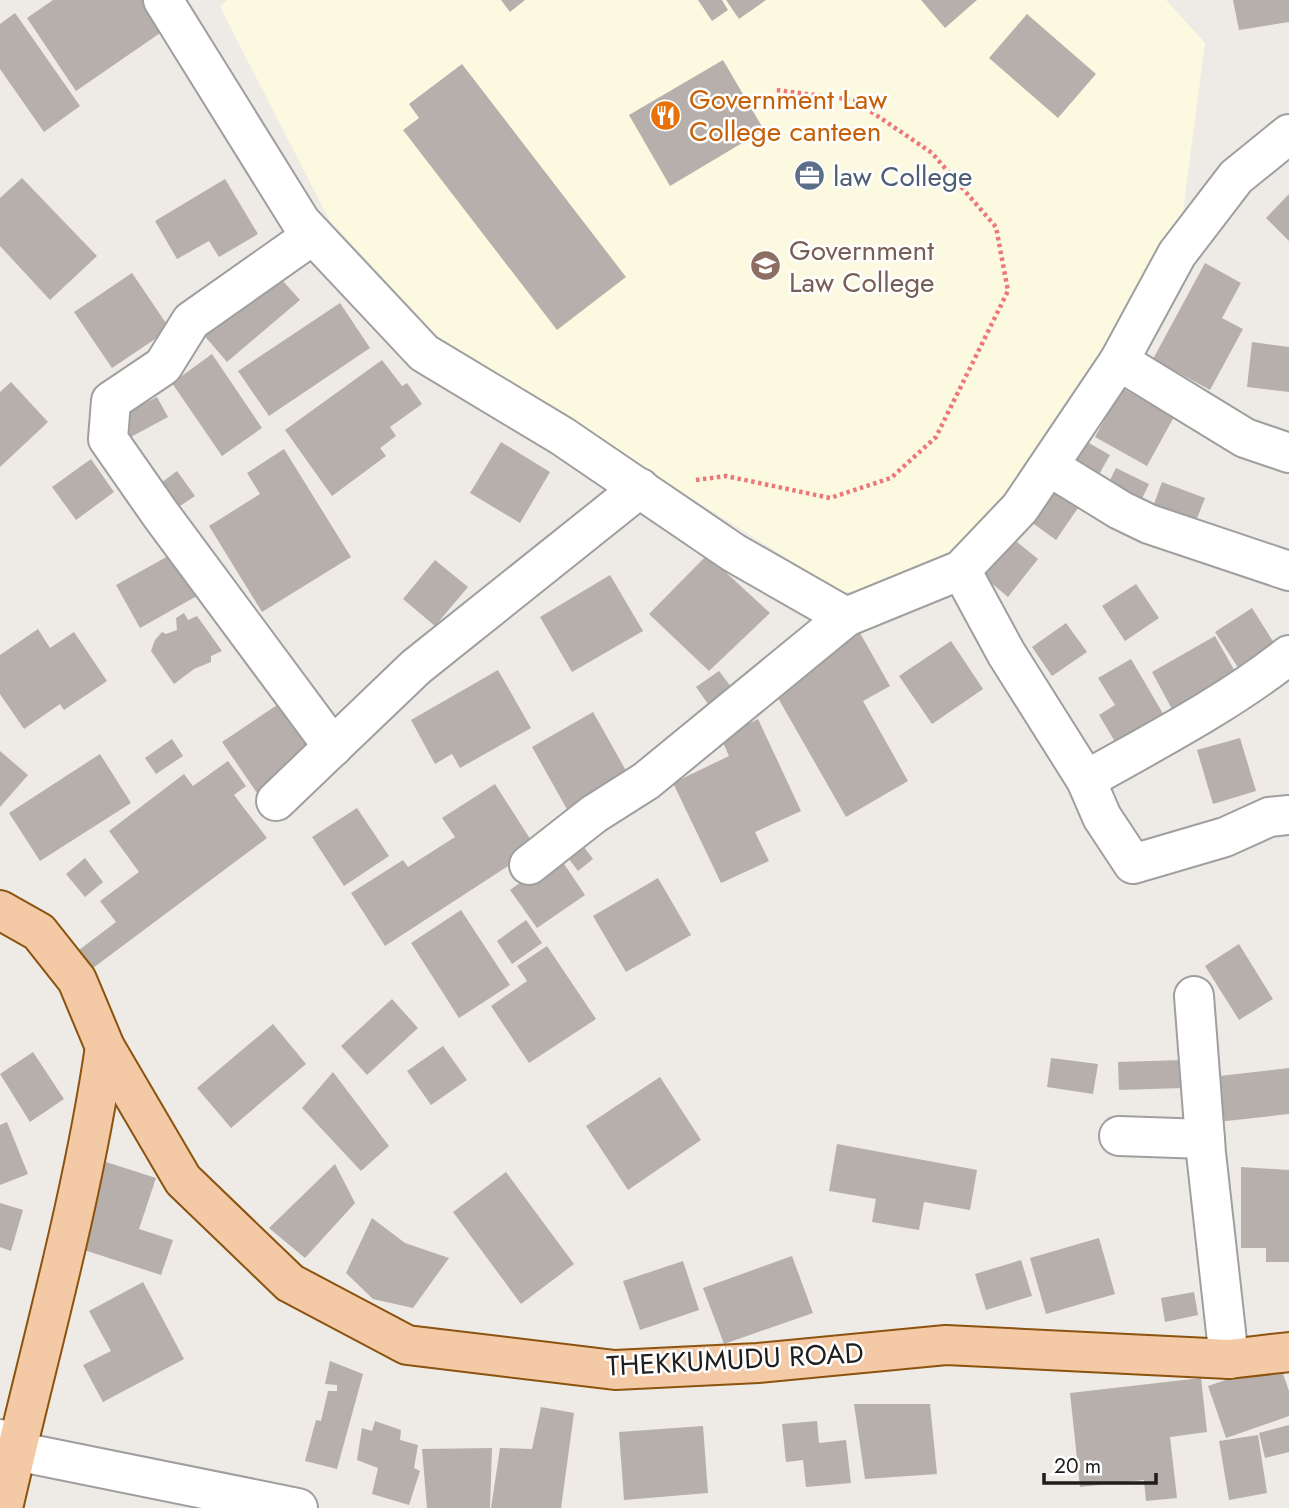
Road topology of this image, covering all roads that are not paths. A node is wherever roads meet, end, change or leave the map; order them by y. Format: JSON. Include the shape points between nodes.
{"nodes":[{"id":1,"x":163,"y":0,"type":"edge"},
{"id":2,"x":1289,"y":134,"type":"edge"},
{"id":3,"x":313,"y":234,"type":"junction"},
{"id":4,"x":1119,"y":361,"type":"junction"},
{"id":5,"x":1289,"y":453,"type":"edge"},
{"id":6,"x":1050,"y":467,"type":"junction"},
{"id":7,"x":640,"y":488,"type":"junction"},
{"id":8,"x":961,"y":570,"type":"junction"},
{"id":9,"x":1289,"y":571,"type":"edge"},
{"id":10,"x":846,"y":617,"type":"junction"},
{"id":11,"x":1289,"y":655,"type":"edge"},
{"id":12,"x":333,"y":747,"type":"junction"},
{"id":13,"x":1086,"y":780,"type":"junction"},
{"id":14,"x":276,"y":801,"type":"dead end"},
{"id":15,"x":1289,"y":815,"type":"edge"},
{"id":16,"x":529,"y":865,"type":"dead end"},
{"id":17,"x":0,"y":910,"type":"edge"},
{"id":18,"x":1195,"y":996,"type":"dead end"},
{"id":19,"x":105,"y":1047,"type":"junction"},
{"id":20,"x":1119,"y":1136,"type":"dead end"},
{"id":21,"x":1205,"y":1139,"type":"junction"},
{"id":22,"x":1289,"y":1352,"type":"edge"},
{"id":23,"x":1229,"y":1359,"type":"junction"},
{"id":24,"x":8,"y":1445,"type":"edge"},
{"id":25,"x":3,"y":1508,"type":"edge"},
{"id":26,"x":298,"y":1508,"type":"edge"}],
"edges":[{"from":1,"to":3,"type":"street","via":[[301,222]]},
{"from":2,"to":4,"type":"street","via":[[1236,177],[1177,254]]},
{"from":3,"to":7,"type":"street","via":[[424,353]]},
{"from":3,"to":12,"type":"street","via":[[191,321],[163,366],[111,401],[108,439]]},
{"from":4,"to":5,"type":"street","via":[[1245,438]]},
{"from":4,"to":6,"type":"street"},
{"from":6,"to":8,"type":"street","via":[[1020,508]]},
{"from":6,"to":9,"type":"street","via":[[1149,524]]},
{"from":7,"to":10,"type":"street","via":[[734,553]]},
{"from":7,"to":12,"type":"street","via":[[416,667]]},
{"from":8,"to":10,"type":"street"},
{"from":8,"to":13,"type":"street","via":[[1006,653]]},
{"from":10,"to":16,"type":"street","via":[[646,781],[594,814]]},
{"from":11,"to":13,"type":"street","via":[[1193,720]]},
{"from":12,"to":14,"type":"street"},
{"from":13,"to":15,"type":"street","via":[[1102,817],[1133,864],[1225,837],[1269,817]]},
{"from":17,"to":19,"type":"main road","name":"THEKKUMUDU ROAD","via":[[39,932],[77,980]]},
{"from":18,"to":21,"type":"street"},
{"from":19,"to":23,"type":"main road","name":"THEKKUMUDU ROAD","via":[[183,1180],[290,1283],[407,1345],[615,1370],[758,1363],[946,1345]]},
{"from":19,"to":24,"type":"main road","via":[[95,1116],[49,1320]]},
{"from":20,"to":21,"type":"street"},
{"from":21,"to":23,"type":"street"},
{"from":22,"to":23,"type":"main road","name":"THEKKUMUDU ROAD"},
{"from":24,"to":25,"type":"main road"},
{"from":24,"to":26,"type":"street"}]}
